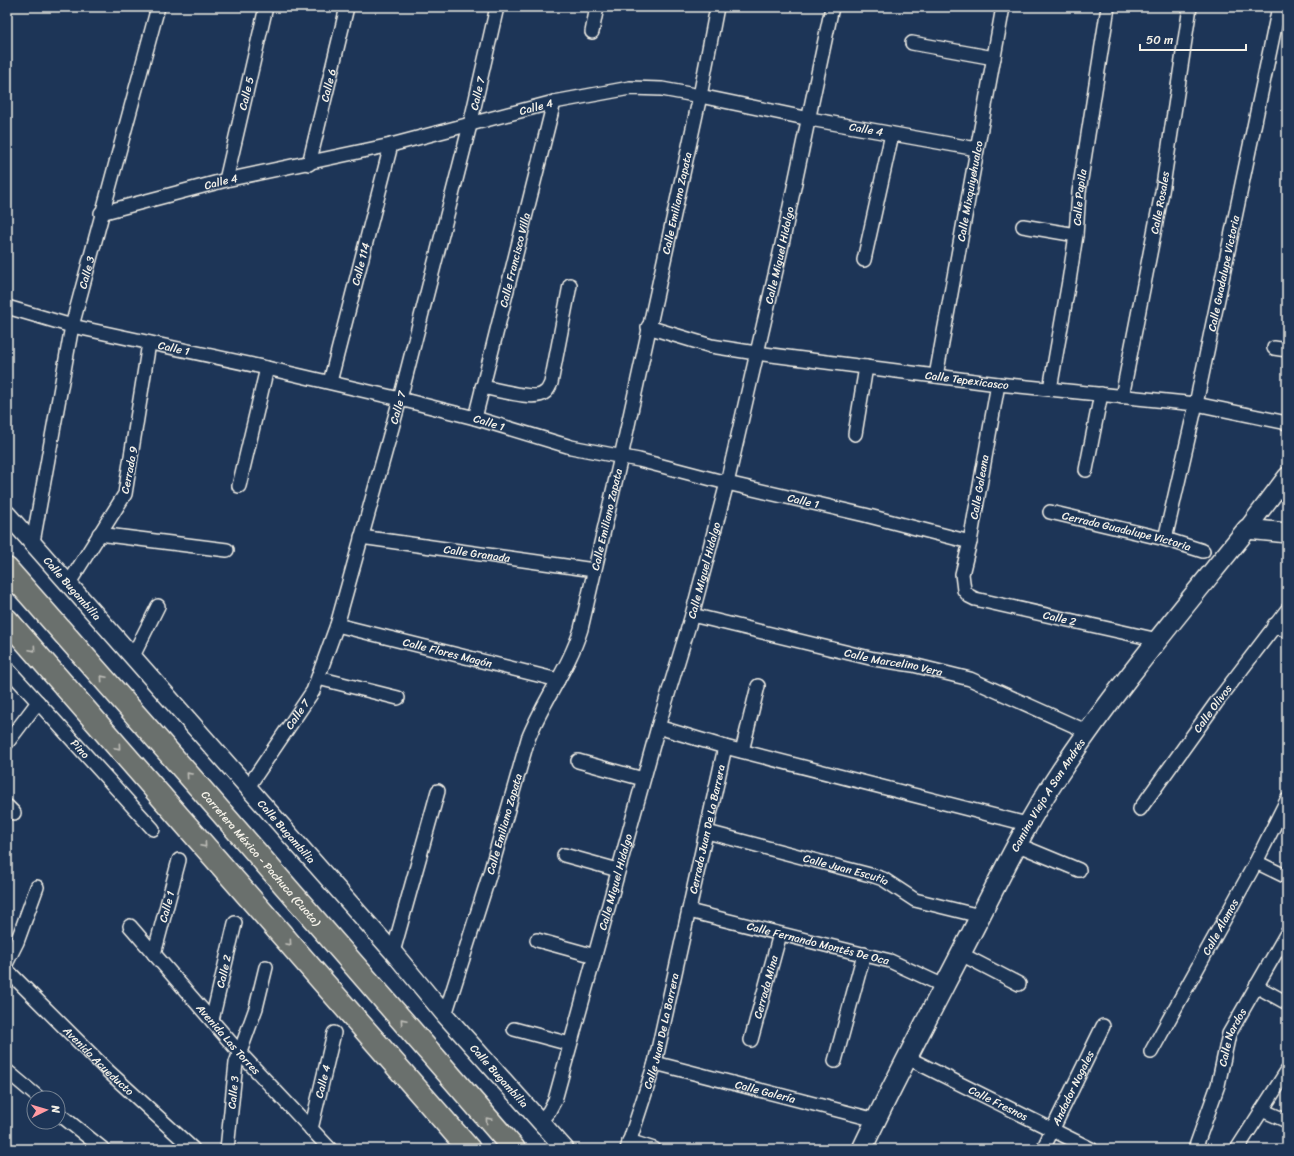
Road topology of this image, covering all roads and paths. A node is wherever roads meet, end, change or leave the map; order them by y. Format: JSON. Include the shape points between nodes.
{"nodes":[{"id":1,"x":158,"y":7,"type":"edge"},
{"id":2,"x":266,"y":7,"type":"edge"},
{"id":3,"x":347,"y":7,"type":"edge"},
{"id":4,"x":497,"y":7,"type":"edge"},
{"id":5,"x":597,"y":7,"type":"edge"},
{"id":6,"x":717,"y":7,"type":"edge"},
{"id":7,"x":832,"y":7,"type":"edge"},
{"id":8,"x":1003,"y":7,"type":"edge"},
{"id":9,"x":1108,"y":7,"type":"edge"},
{"id":10,"x":1190,"y":7,"type":"edge"},
{"id":11,"x":1279,"y":7,"type":"edge"},
{"id":12,"x":592,"y":32,"type":"dead end"},
{"id":13,"x":912,"y":43,"type":"dead end"},
{"id":14,"x":994,"y":58,"type":"junction"},
{"id":15,"x":700,"y":96,"type":"junction"},
{"id":16,"x":554,"y":102,"type":"junction"},
{"id":17,"x":810,"y":119,"type":"junction"},
{"id":18,"x":470,"y":125,"type":"junction"},
{"id":19,"x":892,"y":134,"type":"junction"},
{"id":20,"x":391,"y":145,"type":"junction"},
{"id":21,"x":977,"y":148,"type":"junction"},
{"id":22,"x":309,"y":164,"type":"junction"},
{"id":23,"x":226,"y":180,"type":"junction"},
{"id":24,"x":101,"y":213,"type":"junction"},
{"id":25,"x":1023,"y":226,"type":"dead end"},
{"id":26,"x":1076,"y":235,"type":"junction"},
{"id":27,"x":864,"y":260,"type":"dead end"},
{"id":28,"x":570,"y":285,"type":"dead end"},
{"id":29,"x":7,"y":307,"type":"edge"},
{"id":30,"x":72,"y":326,"type":"junction"},
{"id":31,"x":648,"y":328,"type":"junction"},
{"id":32,"x":149,"y":343,"type":"junction"},
{"id":33,"x":756,"y":353,"type":"junction"},
{"id":34,"x":866,"y":367,"type":"junction"},
{"id":35,"x":267,"y":368,"type":"junction"},
{"id":36,"x":936,"y":376,"type":"junction"},
{"id":37,"x":330,"y":382,"type":"junction"},
{"id":38,"x":998,"y":384,"type":"junction"},
{"id":39,"x":482,"y":387,"type":"junction"},
{"id":40,"x":1050,"y":389,"type":"junction"},
{"id":41,"x":1101,"y":394,"type":"junction"},
{"id":42,"x":1122,"y":397,"type":"junction"},
{"id":43,"x":400,"y":399,"type":"junction"},
{"id":44,"x":1196,"y":404,"type":"junction"},
{"id":45,"x":475,"y":418,"type":"junction"},
{"id":46,"x":1287,"y":424,"type":"edge"},
{"id":47,"x":855,"y":434,"type":"dead end"},
{"id":48,"x":621,"y":457,"type":"junction"},
{"id":49,"x":1086,"y":470,"type":"dead end"},
{"id":50,"x":1287,"y":476,"type":"edge"},
{"id":51,"x":727,"y":483,"type":"junction"},
{"id":52,"x":239,"y":486,"type":"dead end"},
{"id":53,"x":1050,"y":512,"type":"dead end"},
{"id":54,"x":7,"y":514,"type":"edge"},
{"id":55,"x":1247,"y":529,"type":"junction"},
{"id":56,"x":1287,"y":532,"type":"edge"},
{"id":57,"x":99,"y":534,"type":"junction"},
{"id":58,"x":361,"y":537,"type":"junction"},
{"id":59,"x":1165,"y":539,"type":"junction"},
{"id":60,"x":32,"y":542,"type":"junction"},
{"id":61,"x":970,"y":542,"type":"junction"},
{"id":62,"x":227,"y":550,"type":"dead end"},
{"id":63,"x":1203,"y":551,"type":"dead end"},
{"id":64,"x":7,"y":569,"type":"edge"},
{"id":65,"x":594,"y":570,"type":"junction"},
{"id":66,"x":69,"y":583,"type":"junction"},
{"id":67,"x":964,"y":590,"type":"joint"},
{"id":68,"x":158,"y":606,"type":"dead end"},
{"id":69,"x":1287,"y":610,"type":"edge"},
{"id":70,"x":692,"y":615,"type":"junction"},
{"id":71,"x":7,"y":620,"type":"edge"},
{"id":72,"x":337,"y":625,"type":"junction"},
{"id":73,"x":1274,"y":626,"type":"junction"},
{"id":74,"x":1287,"y":631,"type":"edge"},
{"id":75,"x":1158,"y":640,"type":"junction"},
{"id":76,"x":133,"y":656,"type":"junction"},
{"id":77,"x":7,"y":668,"type":"edge"},
{"id":78,"x":318,"y":678,"type":"junction"},
{"id":79,"x":558,"y":680,"type":"junction"},
{"id":80,"x":758,"y":686,"type":"dead end"},
{"id":81,"x":398,"y":698,"type":"dead end"},
{"id":82,"x":38,"y":702,"type":"junction"},
{"id":83,"x":658,"y":727,"type":"junction"},
{"id":84,"x":1088,"y":732,"type":"junction"},
{"id":85,"x":7,"y":743,"type":"edge"},
{"id":86,"x":725,"y":747,"type":"junction"},
{"id":87,"x":742,"y":751,"type":"junction"},
{"id":88,"x":578,"y":761,"type":"dead end"},
{"id":89,"x":643,"y":779,"type":"junction"},
{"id":90,"x":248,"y":787,"type":"junction"},
{"id":91,"x":438,"y":792,"type":"dead end"},
{"id":92,"x":1287,"y":800,"type":"edge"},
{"id":93,"x":1140,"y":809,"type":"dead end"},
{"id":94,"x":1027,"y":824,"type":"junction"},
{"id":95,"x":153,"y":829,"type":"dead end"},
{"id":96,"x":707,"y":832,"type":"junction"},
{"id":97,"x":1016,"y":844,"type":"junction"},
{"id":98,"x":564,"y":854,"type":"dead end"},
{"id":99,"x":179,"y":860,"type":"dead end"},
{"id":100,"x":1256,"y":862,"type":"junction"},
{"id":101,"x":618,"y":870,"type":"junction"},
{"id":102,"x":1079,"y":870,"type":"dead end"},
{"id":103,"x":1287,"y":877,"type":"edge"},
{"id":104,"x":37,"y":887,"type":"dead end"},
{"id":105,"x":689,"y":911,"type":"junction"},
{"id":106,"x":980,"y":916,"type":"junction"},
{"id":107,"x":235,"y":923,"type":"dead end"},
{"id":108,"x":130,"y":926,"type":"dead end"},
{"id":109,"x":1287,"y":933,"type":"edge"},
{"id":110,"x":780,"y":934,"type":"junction"},
{"id":111,"x":537,"y":940,"type":"dead end"},
{"id":112,"x":393,"y":952,"type":"junction"},
{"id":113,"x":154,"y":954,"type":"junction"},
{"id":114,"x":864,"y":954,"type":"junction"},
{"id":115,"x":961,"y":954,"type":"junction"},
{"id":116,"x":595,"y":956,"type":"junction"},
{"id":117,"x":7,"y":962,"type":"edge"},
{"id":118,"x":266,"y":967,"type":"dead end"},
{"id":119,"x":7,"y":970,"type":"edge"},
{"id":120,"x":1019,"y":984,"type":"dead end"},
{"id":121,"x":944,"y":986,"type":"junction"},
{"id":122,"x":1256,"y":986,"type":"junction"},
{"id":123,"x":1287,"y":1003,"type":"edge"},
{"id":124,"x":445,"y":1015,"type":"junction"},
{"id":125,"x":212,"y":1020,"type":"junction"},
{"id":126,"x":1103,"y":1026,"type":"dead end"},
{"id":127,"x":514,"y":1029,"type":"dead end"},
{"id":128,"x":334,"y":1033,"type":"dead end"},
{"id":129,"x":751,"y":1040,"type":"dead end"},
{"id":130,"x":570,"y":1044,"type":"junction"},
{"id":131,"x":239,"y":1052,"type":"junction"},
{"id":132,"x":1152,"y":1052,"type":"dead end"},
{"id":133,"x":906,"y":1057,"type":"junction"},
{"id":134,"x":835,"y":1061,"type":"dead end"},
{"id":135,"x":655,"y":1062,"type":"junction"},
{"id":136,"x":7,"y":1071,"type":"edge"},
{"id":137,"x":1287,"y":1071,"type":"edge"},
{"id":138,"x":30,"y":1090,"type":"edge"},
{"id":139,"x":1262,"y":1110,"type":"junction"},
{"id":140,"x":66,"y":1119,"type":"edge"},
{"id":141,"x":876,"y":1120,"type":"junction"},
{"id":142,"x":1287,"y":1121,"type":"edge"},
{"id":143,"x":540,"y":1122,"type":"junction"},
{"id":144,"x":311,"y":1129,"type":"junction"},
{"id":145,"x":1052,"y":1130,"type":"junction"},
{"id":146,"x":628,"y":1145,"type":"edge"},
{"id":147,"x":103,"y":1149,"type":"edge"},
{"id":148,"x":193,"y":1149,"type":"edge"},
{"id":149,"x":227,"y":1149,"type":"edge"},
{"id":150,"x":330,"y":1149,"type":"edge"},
{"id":151,"x":469,"y":1149,"type":"edge"},
{"id":152,"x":514,"y":1149,"type":"edge"},
{"id":153,"x":565,"y":1149,"type":"edge"},
{"id":154,"x":654,"y":1149,"type":"edge"},
{"id":155,"x":862,"y":1149,"type":"edge"},
{"id":156,"x":1043,"y":1149,"type":"edge"},
{"id":157,"x":1091,"y":1149,"type":"edge"},
{"id":158,"x":1195,"y":1149,"type":"edge"},
{"id":159,"x":1237,"y":1149,"type":"edge"}],
"edges":[{"from":1,"to":24,"type":"street","name":"Calle 3"},
{"from":2,"to":23,"type":"street","name":"Calle 5"},
{"from":3,"to":22,"type":"street","name":"Calle 6"},
{"from":4,"to":18,"type":"street","name":"Calle 7"},
{"from":5,"to":12,"type":"street"},
{"from":6,"to":15,"type":"street","name":"Calle Emiliano Zapata"},
{"from":7,"to":17,"type":"street","name":"Calle Miguel Hidalgo"},
{"from":8,"to":14,"type":"street","name":"Calle Mixquiyehualco"},
{"from":9,"to":26,"type":"street","name":"Calle Papila","via":[[1079,192]]},
{"from":10,"to":42,"type":"street","name":"Calle Rosales","via":[[1162,192]]},
{"from":11,"to":44,"type":"street","name":"Calle Guadalupe Victoria"},
{"from":13,"to":14,"type":"street"},
{"from":14,"to":21,"type":"street","name":"Calle Mixquiyehualco"},
{"from":15,"to":16,"type":"street","name":"Calle 4","via":[[662,89],[630,88]]},
{"from":15,"to":17,"type":"street","name":"Calle 4"},
{"from":15,"to":31,"type":"street","name":"Calle Emiliano Zapata"},
{"from":16,"to":18,"type":"street","name":"Calle 4"},
{"from":16,"to":39,"type":"street","name":"Calle Francisco Villa"},
{"from":17,"to":19,"type":"street","name":"Calle 4"},
{"from":17,"to":33,"type":"street","name":"Calle Miguel Hidalgo"},
{"from":18,"to":20,"type":"street","name":"Calle 4"},
{"from":18,"to":43,"type":"street","name":"Calle 7"},
{"from":19,"to":21,"type":"street","name":"Calle 4"},
{"from":19,"to":27,"type":"street"},
{"from":20,"to":22,"type":"street","name":"Calle 4"},
{"from":20,"to":37,"type":"street","name":"Calle 114"},
{"from":21,"to":36,"type":"street","name":"Calle Mixquiyehualco"},
{"from":22,"to":23,"type":"street","name":"Calle 4"},
{"from":23,"to":24,"type":"street","name":"Calle 4"},
{"from":24,"to":30,"type":"street","name":"Calle 3"},
{"from":25,"to":26,"type":"street"},
{"from":26,"to":40,"type":"street","name":"Calle Papila"},
{"from":28,"to":39,"type":"street","via":[[548,390],[544,394],[533,396]]},
{"from":29,"to":30,"type":"street","name":"Calle 1"},
{"from":30,"to":32,"type":"street","name":"Calle 1"},
{"from":30,"to":60,"type":"street","name":"Calle 3"},
{"from":31,"to":33,"type":"street","name":"Calle Tepexicasco","via":[[711,346]]},
{"from":31,"to":48,"type":"street","name":"Calle Emiliano Zapata"},
{"from":32,"to":35,"type":"street","name":"Calle 1"},
{"from":32,"to":57,"type":"street","name":"Cerrada 9","via":[[125,494]]},
{"from":33,"to":34,"type":"street","name":"Calle Tepexicasco"},
{"from":33,"to":51,"type":"street","name":"Calle Miguel Hidalgo"},
{"from":34,"to":36,"type":"street","name":"Calle Tepexicasco"},
{"from":34,"to":47,"type":"street"},
{"from":35,"to":37,"type":"street","name":"Calle 1"},
{"from":35,"to":52,"type":"street"},
{"from":36,"to":38,"type":"street","name":"Calle Tepexicasco"},
{"from":37,"to":43,"type":"street","name":"Calle 1"},
{"from":38,"to":40,"type":"street","name":"Calle Tepexicasco"},
{"from":38,"to":61,"type":"street","name":"Calle Galeana"},
{"from":39,"to":45,"type":"street","name":"Calle Francisco Villa"},
{"from":40,"to":41,"type":"street","name":"Calle Tepexicasco"},
{"from":41,"to":42,"type":"street","name":"Calle Tepexicasco"},
{"from":41,"to":49,"type":"street"},
{"from":42,"to":44,"type":"street","name":"Calle Tepexicasco"},
{"from":43,"to":45,"type":"street","name":"Calle 1"},
{"from":43,"to":58,"type":"street","name":"Calle 7"},
{"from":44,"to":46,"type":"street","name":"Calle Tepexicasco"},
{"from":44,"to":59,"type":"street","name":"Calle Guadalupe Victoria"},
{"from":45,"to":48,"type":"street","name":"Calle 1","via":[[571,447]]},
{"from":48,"to":51,"type":"street","name":"Calle 1"},
{"from":48,"to":65,"type":"street","name":"Calle Emiliano Zapata"},
{"from":50,"to":55,"type":"street","name":"Camino Viejo A San Andrés"},
{"from":51,"to":61,"type":"street","name":"Calle 1"},
{"from":51,"to":70,"type":"street","name":"Calle Miguel Hidalgo"},
{"from":53,"to":59,"type":"street","name":"Cerrada Guadalupe Victoria"},
{"from":54,"to":60,"type":"street","name":"Calle Bugambilia"},
{"from":55,"to":56,"type":"main road"},
{"from":55,"to":75,"type":"main road","name":"Camino Viejo A San Andrés"},
{"from":57,"to":62,"type":"street"},
{"from":57,"to":66,"type":"street","name":"Cerrada 9"},
{"from":58,"to":65,"type":"street","name":"Calle Granada"},
{"from":58,"to":72,"type":"street","name":"Calle 7"},
{"from":59,"to":63,"type":"street","name":"Cerrada Guadalupe Victoria"},
{"from":60,"to":66,"type":"street","name":"Calle Bugambilia"},
{"from":61,"to":67,"type":"street","name":"Calle Galeana","via":[[962,574]]},
{"from":152,"to":64,"type":"highway","name":"Carretera México - Pachuca (Cuota)","one_way":true},
{"from":65,"to":79,"type":"street","name":"Calle Emiliano Zapata","via":[[575,649]]},
{"from":66,"to":76,"type":"street","name":"Calle Bugambilia"},
{"from":67,"to":75,"type":"street","name":"Calle 2","via":[[975,599]]},
{"from":68,"to":76,"type":"street"},
{"from":69,"to":73,"type":"street","name":"Calle Olivos"},
{"from":70,"to":83,"type":"street","name":"Calle Miguel Hidalgo"},
{"from":70,"to":84,"type":"street","name":"Calle Marcelino Vera","via":[[874,659],[913,665],[970,679]]},
{"from":71,"to":151,"type":"highway","one_way":true},
{"from":72,"to":78,"type":"street","name":"Calle 7"},
{"from":72,"to":79,"type":"street","name":"Calle Flores Magón"},
{"from":73,"to":74,"type":"street"},
{"from":73,"to":93,"type":"street","name":"Calle Olivos"},
{"from":75,"to":84,"type":"main road","name":"Camino Viejo A San Andrés"},
{"from":76,"to":90,"type":"street","name":"Calle Bugambilia"},
{"from":77,"to":82,"type":"street","name":"Pino"},
{"from":78,"to":81,"type":"street"},
{"from":78,"to":90,"type":"street","name":"Calle 7","via":[[302,710]]},
{"from":79,"to":124,"type":"street","name":"Calle Emiliano Zapata","via":[[535,720],[528,738],[490,873]]},
{"from":80,"to":87,"type":"street"},
{"from":82,"to":85,"type":"street"},
{"from":82,"to":95,"type":"street","name":"Pino"},
{"from":83,"to":86,"type":"street"},
{"from":83,"to":89,"type":"street","name":"Calle Miguel Hidalgo"},
{"from":84,"to":94,"type":"main road","name":"Camino Viejo A San Andrés"},
{"from":86,"to":87,"type":"street"},
{"from":86,"to":96,"type":"street","name":"Cerrada Juan De La Barrera"},
{"from":87,"to":94,"type":"street"},
{"from":88,"to":89,"type":"street"},
{"from":89,"to":101,"type":"street","name":"Calle Miguel Hidalgo"},
{"from":90,"to":112,"type":"street","name":"Calle Bugambilia"},
{"from":91,"to":112,"type":"street"},
{"from":92,"to":100,"type":"street","name":"Calle Álamos"},
{"from":94,"to":97,"type":"main road","name":"Camino Viejo A San Andrés"},
{"from":96,"to":105,"type":"street","name":"Cerrada Juan De La Barrera"},
{"from":96,"to":106,"type":"street","name":"Calle Juan Escutia","via":[[874,876],[915,900]]},
{"from":97,"to":102,"type":"street"},
{"from":97,"to":106,"type":"main road","name":"Camino Viejo A San Andrés"},
{"from":98,"to":101,"type":"street"},
{"from":99,"to":113,"type":"street","name":"Calle 1"},
{"from":100,"to":103,"type":"street"},
{"from":100,"to":132,"type":"street","name":"Calle Álamos"},
{"from":101,"to":116,"type":"street","name":"Calle Miguel Hidalgo"},
{"from":104,"to":117,"type":"street"},
{"from":105,"to":110,"type":"street","name":"Calle Fernando Montés De Oca"},
{"from":105,"to":135,"type":"street","name":"Calle Juan De La Barrera"},
{"from":106,"to":115,"type":"main road","name":"Camino Viejo A San Andrés"},
{"from":107,"to":125,"type":"street","name":"Calle 2"},
{"from":108,"to":113,"type":"street","name":"Avenida Las Torres"},
{"from":109,"to":122,"type":"street","name":"Calle Nardos"},
{"from":110,"to":114,"type":"street","name":"Calle Fernando Montés De Oca"},
{"from":110,"to":129,"type":"street","name":"Cerrada Mina"},
{"from":111,"to":116,"type":"street"},
{"from":112,"to":124,"type":"street","name":"Calle Bugambilia"},
{"from":113,"to":125,"type":"street","name":"Avenida Las Torres"},
{"from":114,"to":121,"type":"street","name":"Calle Fernando Montés De Oca","via":[[896,964]]},
{"from":114,"to":134,"type":"street"},
{"from":115,"to":120,"type":"street"},
{"from":115,"to":121,"type":"main road","name":"Camino Viejo A San Andrés"},
{"from":116,"to":130,"type":"street","name":"Calle Miguel Hidalgo"},
{"from":118,"to":131,"type":"street","name":"Calle 3","via":[[256,1008]]},
{"from":119,"to":148,"type":"street","name":"Avenida Acueducto","via":[[109,1072]]},
{"from":121,"to":133,"type":"main road","name":"Camino Viejo A San Andrés"},
{"from":122,"to":123,"type":"street"},
{"from":122,"to":158,"type":"street","name":"Calle Nardos","via":[[1229,1034],[1218,1085]]},
{"from":124,"to":143,"type":"street","name":"Calle Bugambilia"},
{"from":125,"to":131,"type":"street","name":"Avenida Las Torres"},
{"from":126,"to":145,"type":"street","name":"Andador Nogales"},
{"from":127,"to":130,"type":"street"},
{"from":128,"to":144,"type":"street","name":"Calle 4"},
{"from":130,"to":143,"type":"street","name":"Calle Miguel Hidalgo","via":[[555,1100]]},
{"from":131,"to":144,"type":"street","name":"Avenida Las Torres"},
{"from":131,"to":149,"type":"street","name":"Calle 3"},
{"from":133,"to":141,"type":"main road","name":"Camino Viejo A San Andrés"},
{"from":133,"to":145,"type":"street","name":"Calle Fresnos"},
{"from":135,"to":141,"type":"street","name":"Calle Galería"},
{"from":135,"to":146,"type":"street","name":"Calle Juan De La Barrera"},
{"from":136,"to":138,"type":"street"},
{"from":137,"to":139,"type":"street"},
{"from":139,"to":142,"type":"street"},
{"from":139,"to":159,"type":"street"},
{"from":140,"to":147,"type":"street"},
{"from":141,"to":155,"type":"main road","name":"Camino Viejo A San Andrés"},
{"from":143,"to":153,"type":"street","name":"Calle Bugambilia"},
{"from":144,"to":150,"type":"street","name":"Avenida Las Torres"},
{"from":145,"to":156,"type":"street","name":"Andador Nogales"},
{"from":145,"to":157,"type":"street","name":"Calle Fresnos"},
{"from":146,"to":154,"type":"street"}]}
